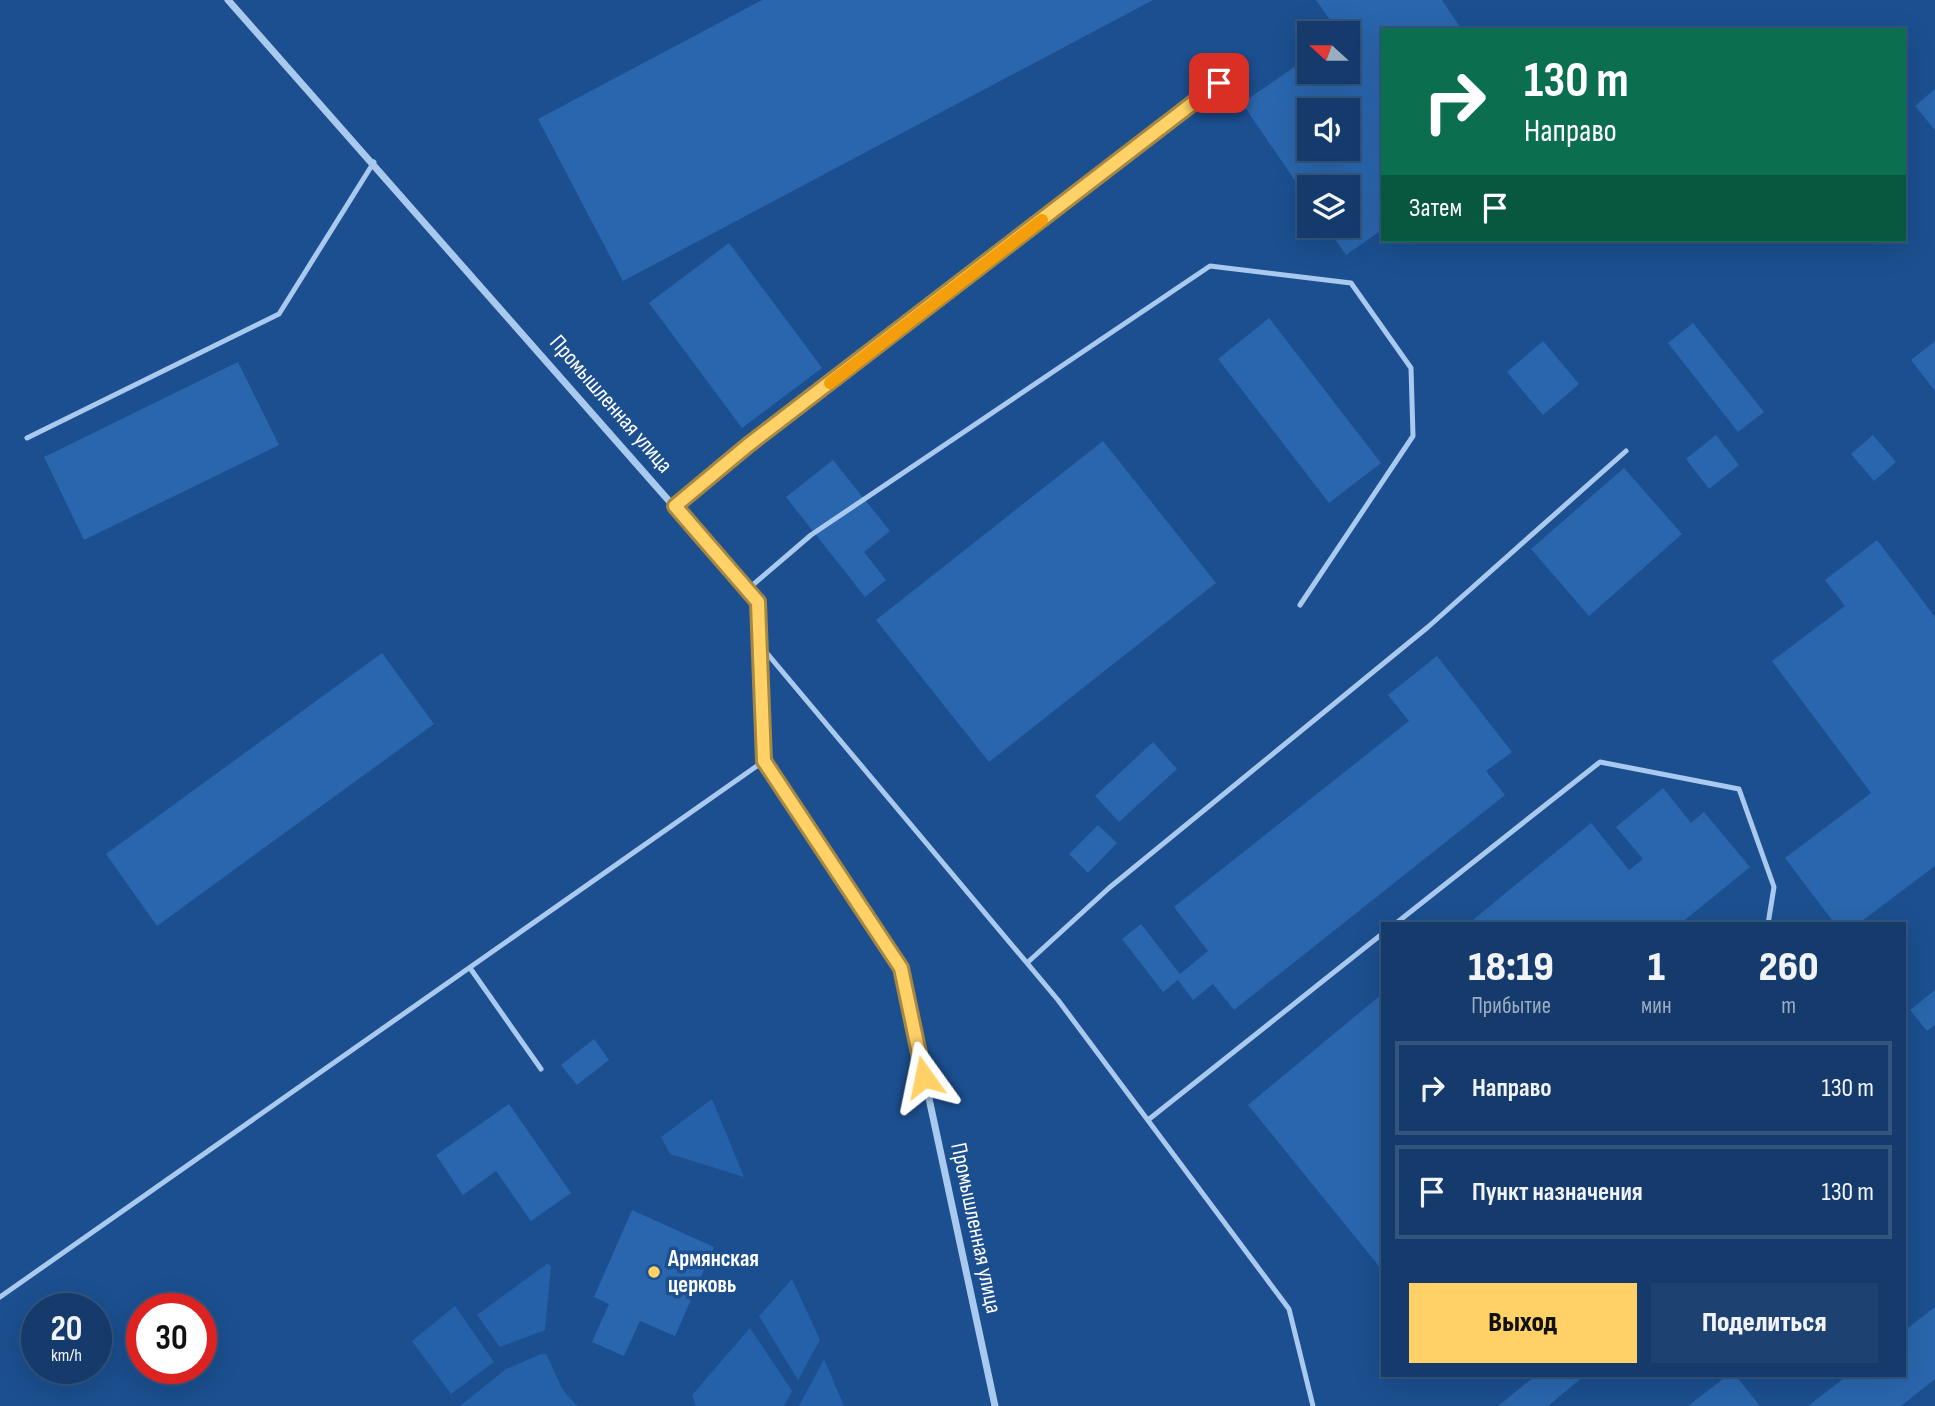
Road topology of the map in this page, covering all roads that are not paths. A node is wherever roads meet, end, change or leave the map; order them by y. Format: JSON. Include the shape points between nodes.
{"nodes":[{"id":1,"x":228,"y":0,"type":"edge"},
{"id":2,"x":1219,"y":83,"type":"dead end"},
{"id":3,"x":373,"y":162,"type":"junction"},
{"id":4,"x":27,"y":438,"type":"dead end"},
{"id":5,"x":1626,"y":451,"type":"dead end"},
{"id":6,"x":675,"y":506,"type":"junction"},
{"id":7,"x":748,"y":589,"type":"junction"},
{"id":8,"x":1300,"y":605,"type":"dead end"},
{"id":9,"x":760,"y":645,"type":"junction"},
{"id":10,"x":764,"y":761,"type":"junction"},
{"id":11,"x":1398,"y":922,"type":"edge"},
{"id":12,"x":1769,"y":922,"type":"edge"},
{"id":13,"x":1381,"y":935,"type":"edge"},
{"id":14,"x":1027,"y":964,"type":"junction"},
{"id":15,"x":470,"y":968,"type":"junction"},
{"id":16,"x":541,"y":1069,"type":"dead end"},
{"id":17,"x":1148,"y":1120,"type":"junction"},
{"id":18,"x":0,"y":1297,"type":"edge"},
{"id":19,"x":995,"y":1406,"type":"edge"},
{"id":20,"x":1313,"y":1406,"type":"edge"}],
"edges":[{"from":1,"to":3,"type":"street","name":"Промышленная улица"},
{"from":2,"to":6,"type":"lane"},
{"from":3,"to":4,"type":"lane","via":[[279,314]]},
{"from":3,"to":6,"type":"street","name":"Промышленная улица"},
{"from":5,"to":14,"type":"lane","via":[[1428,627],[1109,888]]},
{"from":6,"to":7,"type":"street","name":"Промышленная улица"},
{"from":7,"to":8,"type":"lane","via":[[811,536],[1210,266],[1351,283],[1411,368],[1413,436]]},
{"from":7,"to":9,"type":"street","name":"Промышленная улица","via":[[758,602]]},
{"from":9,"to":10,"type":"street","name":"Промышленная улица"},
{"from":9,"to":14,"type":"lane"},
{"from":10,"to":15,"type":"lane"},
{"from":10,"to":19,"type":"street","name":"Промышленная улица","via":[[901,968]]},
{"from":11,"to":12,"type":"lane","via":[[1600,762],[1739,789],[1774,887]]},
{"from":13,"to":17,"type":"lane"},
{"from":14,"to":17,"type":"lane"},
{"from":15,"to":16,"type":"lane"},
{"from":15,"to":18,"type":"lane"},
{"from":17,"to":20,"type":"lane","via":[[1289,1309]]}]}
